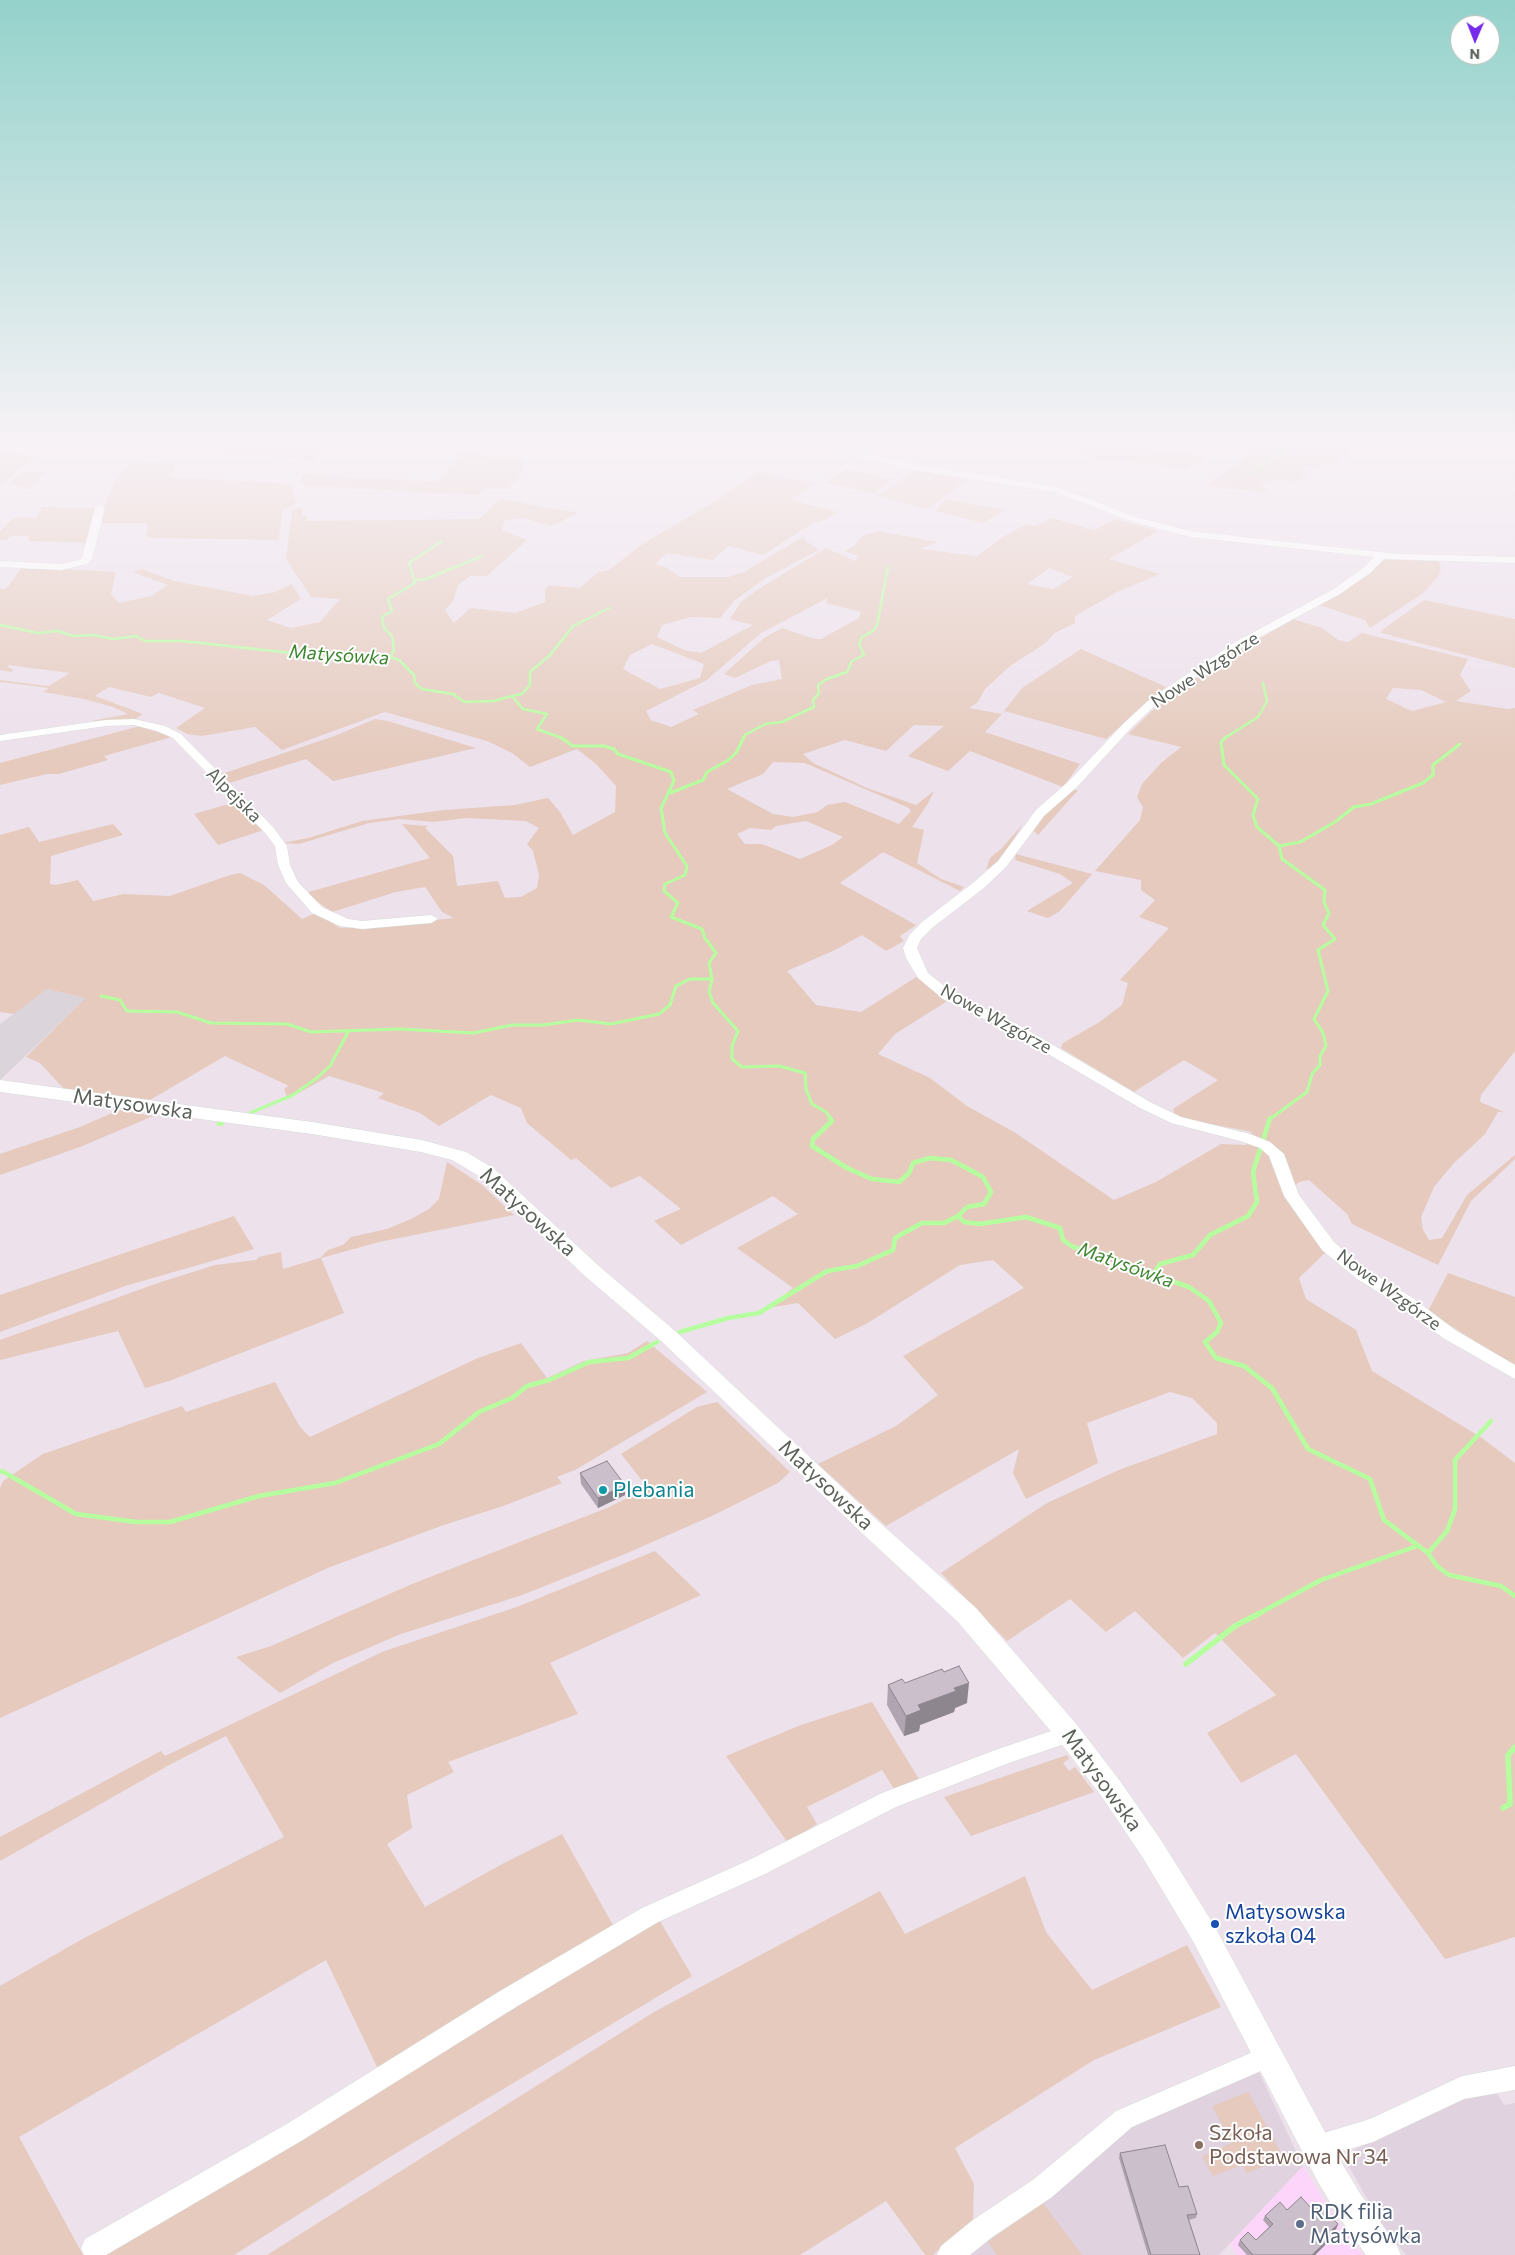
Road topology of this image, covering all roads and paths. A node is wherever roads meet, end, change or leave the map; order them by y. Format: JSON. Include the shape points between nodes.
{"nodes":[{"id":1,"x":89,"y":549,"type":"edge"},
{"id":2,"x":1322,"y":549,"type":"edge"},
{"id":3,"x":1381,"y":556,"type":"junction"},
{"id":4,"x":1515,"y":560,"type":"edge"},
{"id":5,"x":0,"y":564,"type":"edge"},
{"id":6,"x":0,"y":738,"type":"edge"},
{"id":7,"x":431,"y":920,"type":"dead end"},
{"id":8,"x":0,"y":1086,"type":"edge"},
{"id":9,"x":1515,"y":1373,"type":"edge"},
{"id":10,"x":1069,"y":1734,"type":"junction"},
{"id":11,"x":1269,"y":2056,"type":"junction"},
{"id":12,"x":1515,"y":2078,"type":"edge"},
{"id":13,"x":1316,"y":2147,"type":"junction"},
{"id":14,"x":94,"y":2248,"type":"dead end"},
{"id":15,"x":950,"y":2255,"type":"edge"},
{"id":16,"x":1385,"y":2255,"type":"edge"}],
"edges":[{"from":1,"to":5,"type":"street","via":[[87,559],[74,566]]},
{"from":2,"to":3,"type":"street"},
{"from":3,"to":4,"type":"street"},
{"from":3,"to":9,"type":"street","name":"Nowe Wzgórze","via":[[1336,592],[1241,643],[1154,701],[1040,813],[1002,864],[980,886],[927,925],[914,937],[910,948],[923,974],[948,996],[1014,1028],[1176,1120],[1265,1145],[1276,1154],[1292,1196],[1328,1246],[1363,1275],[1407,1302],[1449,1334]]},
{"from":6,"to":7,"type":"street","name":"Alpejska","via":[[106,723],[134,722],[160,728],[177,736],[269,830],[281,846],[284,865],[292,883],[316,910],[345,923],[362,925]]},
{"from":8,"to":10,"type":"street","name":"Matysowska","via":[[398,1142],[442,1150],[472,1163],[667,1335],[967,1614]]},
{"from":10,"to":11,"type":"street","name":"Matysowska","via":[[1112,1789],[1152,1849],[1204,1934]]},
{"from":10,"to":14,"type":"street","via":[[889,1800],[757,1867],[650,1915],[293,2133]]},
{"from":11,"to":13,"type":"street","name":"Matysowska"},
{"from":11,"to":15,"type":"street","via":[[1124,2119],[1043,2188],[982,2228]]},
{"from":12,"to":13,"type":"street","via":[[1462,2088],[1373,2130]]},
{"from":13,"to":16,"type":"street","name":"Matysowska","via":[[1350,2206]]}]}
